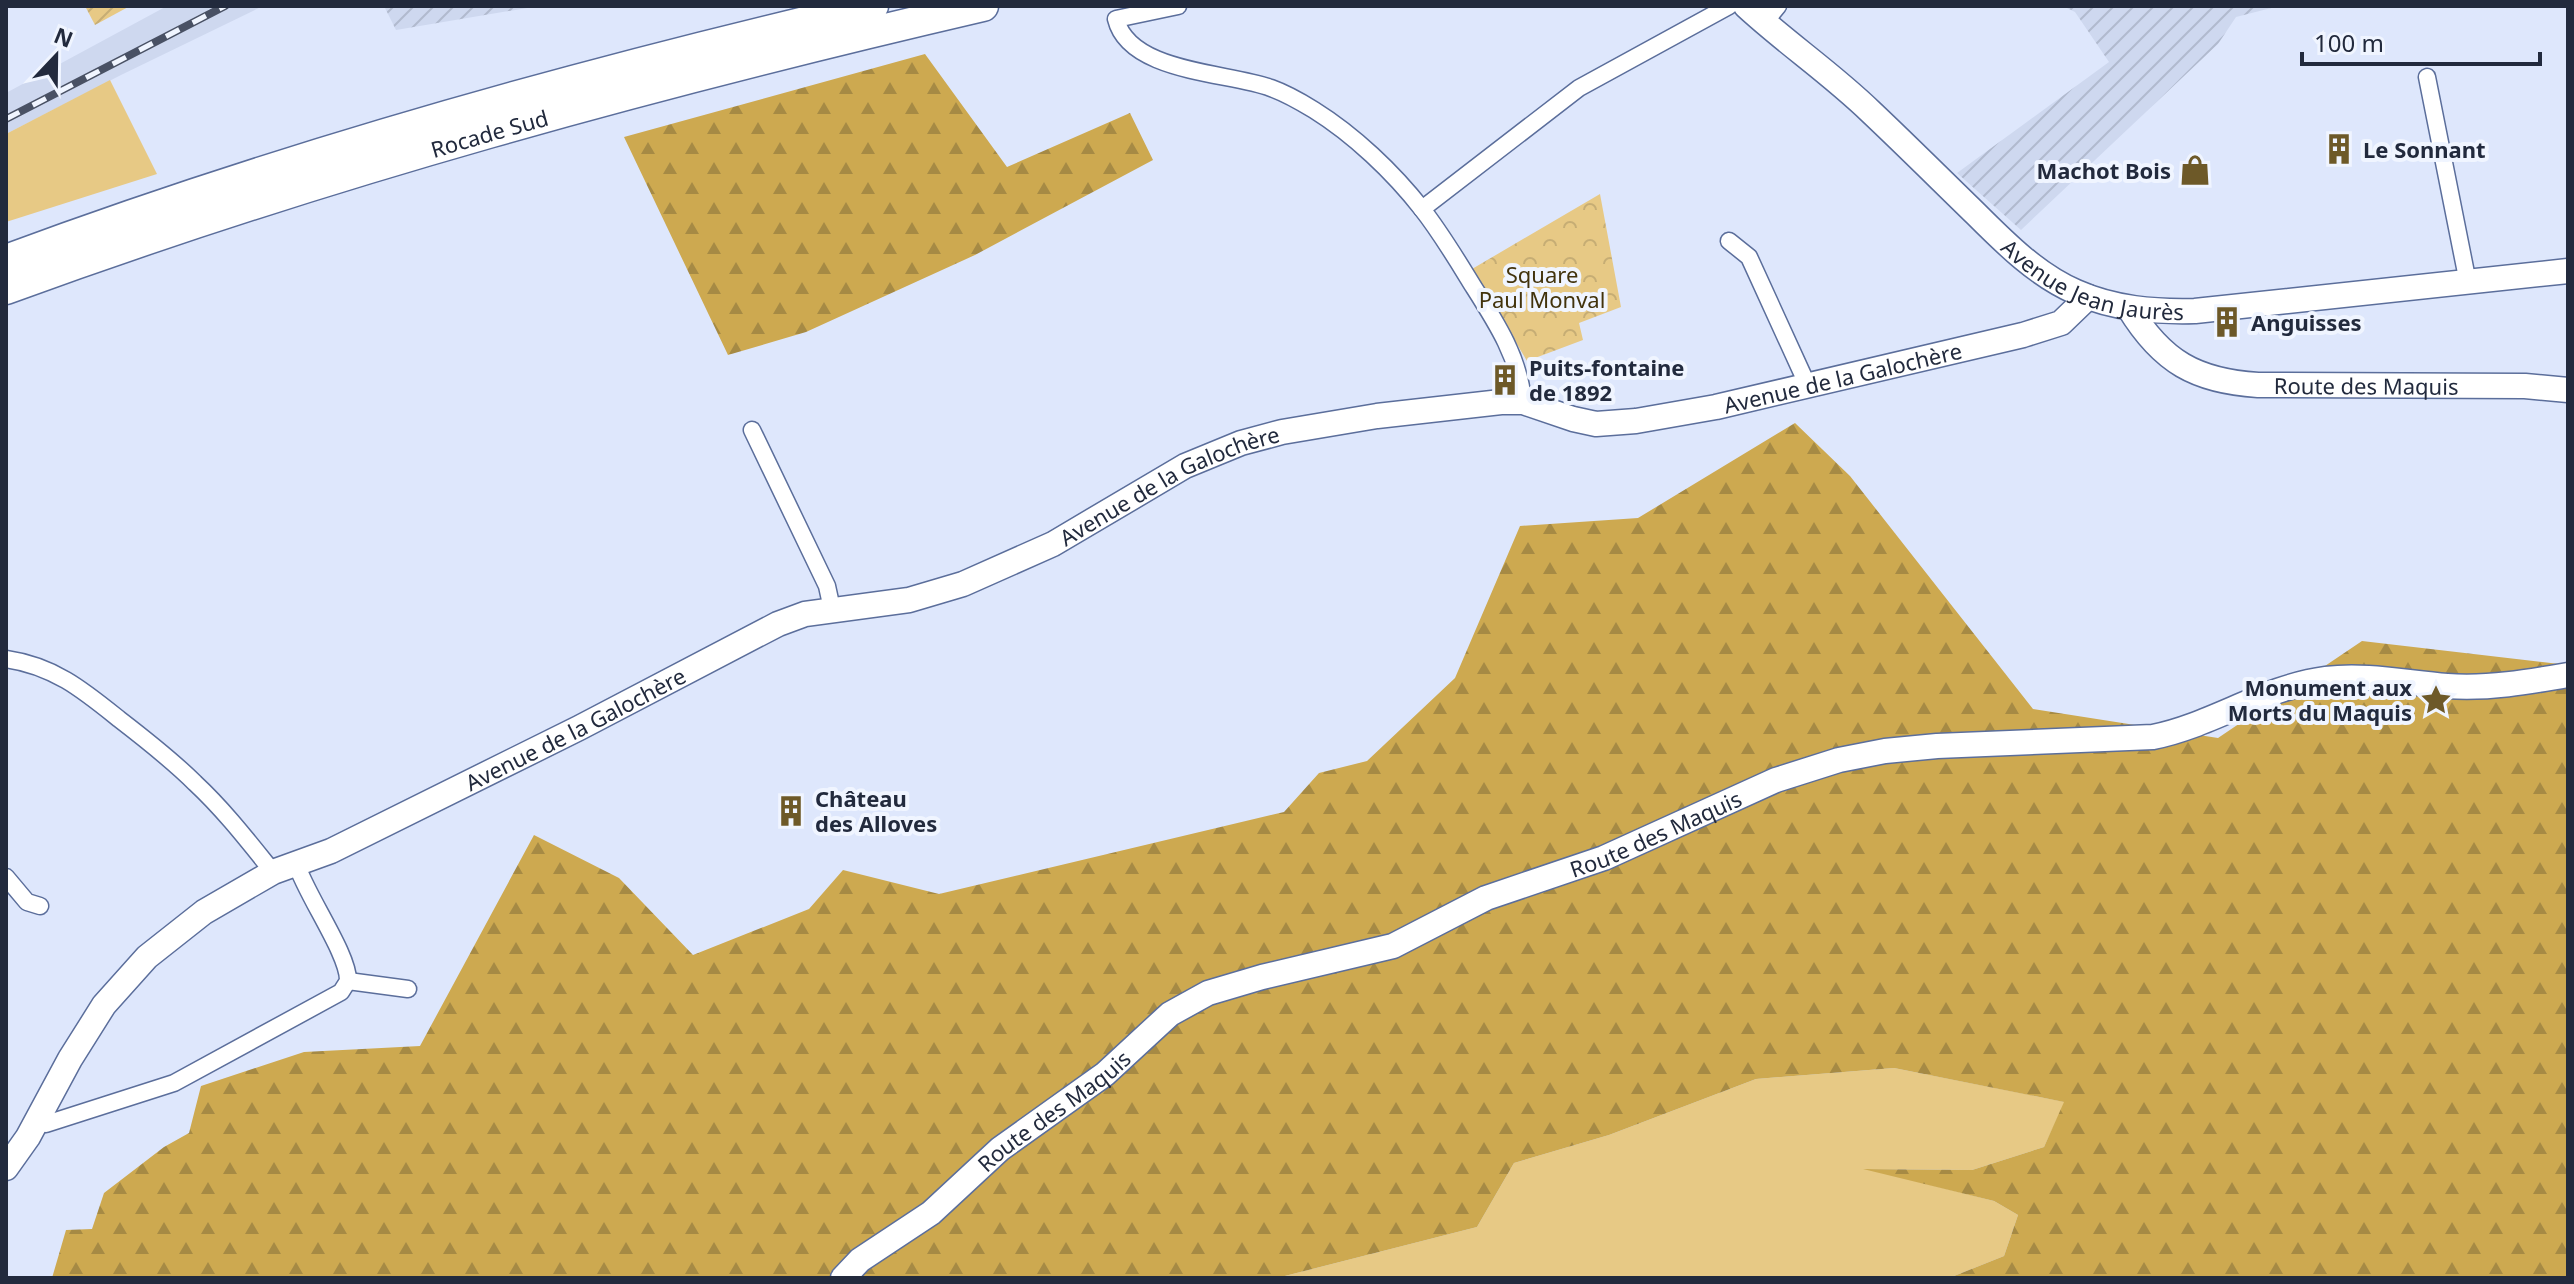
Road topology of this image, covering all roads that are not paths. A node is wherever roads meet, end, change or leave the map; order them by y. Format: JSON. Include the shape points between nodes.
{"nodes":[{"id":1,"x":873,"y":6,"type":"edge"},
{"id":2,"x":983,"y":6,"type":"edge"},
{"id":3,"x":1178,"y":6,"type":"edge"},
{"id":4,"x":1729,"y":6,"type":"edge"},
{"id":5,"x":1746,"y":6,"type":"edge"},
{"id":6,"x":1771,"y":14,"type":"edge"},
{"id":7,"x":2427,"y":77,"type":"dead end"},
{"id":8,"x":1422,"y":209,"type":"junction"},
{"id":9,"x":1729,"y":241,"type":"dead end"},
{"id":10,"x":6,"y":260,"type":"edge"},
{"id":11,"x":2568,"y":271,"type":"edge"},
{"id":12,"x":2047,"y":276,"type":"junction"},
{"id":13,"x":2468,"y":283,"type":"junction"},
{"id":14,"x":6,"y":289,"type":"edge"},
{"id":15,"x":2088,"y":297,"type":"junction"},
{"id":16,"x":2129,"y":308,"type":"junction"},
{"id":17,"x":2171,"y":312,"type":"junction"},
{"id":18,"x":2043,"y":329,"type":"junction"},
{"id":19,"x":2170,"y":357,"type":"junction"},
{"id":20,"x":1807,"y":384,"type":"junction"},
{"id":21,"x":2568,"y":390,"type":"edge"},
{"id":22,"x":1523,"y":402,"type":"junction"},
{"id":23,"x":752,"y":430,"type":"dead end"},
{"id":24,"x":832,"y":609,"type":"junction"},
{"id":25,"x":6,"y":659,"type":"edge"},
{"id":26,"x":2568,"y":675,"type":"edge"},
{"id":27,"x":296,"y":863,"type":"junction"},
{"id":28,"x":273,"y":872,"type":"junction"},
{"id":29,"x":6,"y":877,"type":"edge"},
{"id":30,"x":40,"y":906,"type":"dead end"},
{"id":31,"x":348,"y":981,"type":"junction"},
{"id":32,"x":408,"y":989,"type":"dead end"},
{"id":33,"x":36,"y":1122,"type":"junction"},
{"id":34,"x":14,"y":1141,"type":"edge"},
{"id":35,"x":6,"y":1168,"type":"edge"},
{"id":36,"x":843,"y":1278,"type":"edge"}],
"edges":[{"from":1,"to":10,"type":"highway","name":"Rocade Sud","via":[[492,101],[298,159]]},
{"from":2,"to":14,"type":"highway","name":"Rocade Sud","via":[[389,160]]},
{"from":3,"to":8,"type":"street","via":[[1116,19],[1126,41],[1165,63],[1272,88],[1314,109],[1377,160]]},
{"from":4,"to":8,"type":"street","via":[[1579,88]]},
{"from":5,"to":6,"type":"main road","name":"Avenue Jean Jaurès"},
{"from":6,"to":12,"type":"main road","name":"Avenue Jean Jaurès","via":[[1983,221]]},
{"from":7,"to":13,"type":"street"},
{"from":8,"to":22,"type":"street","via":[[1502,331]]},
{"from":9,"to":20,"type":"street","via":[[1749,257]]},
{"from":11,"to":13,"type":"main road","name":"Avenue Jean Jaurès"},
{"from":12,"to":15,"type":"main road","name":"Avenue Jean Jaurès"},
{"from":12,"to":18,"type":"main road","via":[[2055,306]]},
{"from":13,"to":17,"type":"main road","name":"Avenue Jean Jaurès"},
{"from":15,"to":16,"type":"main road","name":"Avenue Jean Jaurès"},
{"from":15,"to":18,"type":"main road","name":"Avenue de la Galochère","via":[[2061,323]]},
{"from":16,"to":17,"type":"main road","name":"Avenue Jean Jaurès"},
{"from":16,"to":19,"type":"main road","name":"Route des Maquis"},
{"from":17,"to":19,"type":"main road"},
{"from":18,"to":20,"type":"main road","name":"Avenue de la Galochère"},
{"from":19,"to":21,"type":"main road","name":"Route des Maquis","via":[[2206,377],[2243,384]]},
{"from":20,"to":22,"type":"main road","name":"Avenue de la Galochère","via":[[1716,407],[1614,424],[1583,422]]},
{"from":22,"to":24,"type":"main road","name":"Avenue de la Galochère","via":[[1377,416],[1266,436],[1185,466],[1053,544],[963,584],[909,600]]},
{"from":23,"to":24,"type":"street","via":[[827,586]]},
{"from":24,"to":27,"type":"main road","name":"Avenue de la Galochère","via":[[778,624],[453,791]]},
{"from":25,"to":28,"type":"street","via":[[51,670],[121,720],[196,783]]},
{"from":26,"to":36,"type":"main road","name":"Route des Maquis","via":[[2476,688],[2329,679],[2281,690],[2153,737],[1915,748],[1862,755],[1791,775],[1604,858],[1486,898],[1393,946],[1250,980],[1190,1002]]},
{"from":27,"to":28,"type":"main road","name":"Avenue de la Galochère"},
{"from":27,"to":31,"type":"street","via":[[344,961]]},
{"from":28,"to":33,"type":"main road","name":"Avenue de la Galochère","via":[[204,912],[122,982],[70,1059]]},
{"from":29,"to":30,"type":"street","via":[[27,902]]},
{"from":31,"to":32,"type":"street"},
{"from":31,"to":33,"type":"street","via":[[341,992],[174,1083],[46,1124]]},
{"from":33,"to":34,"type":"main road","name":"Avenue de la Galochère"},
{"from":34,"to":35,"type":"main road","name":"Avenue de la Galochère"}]}
